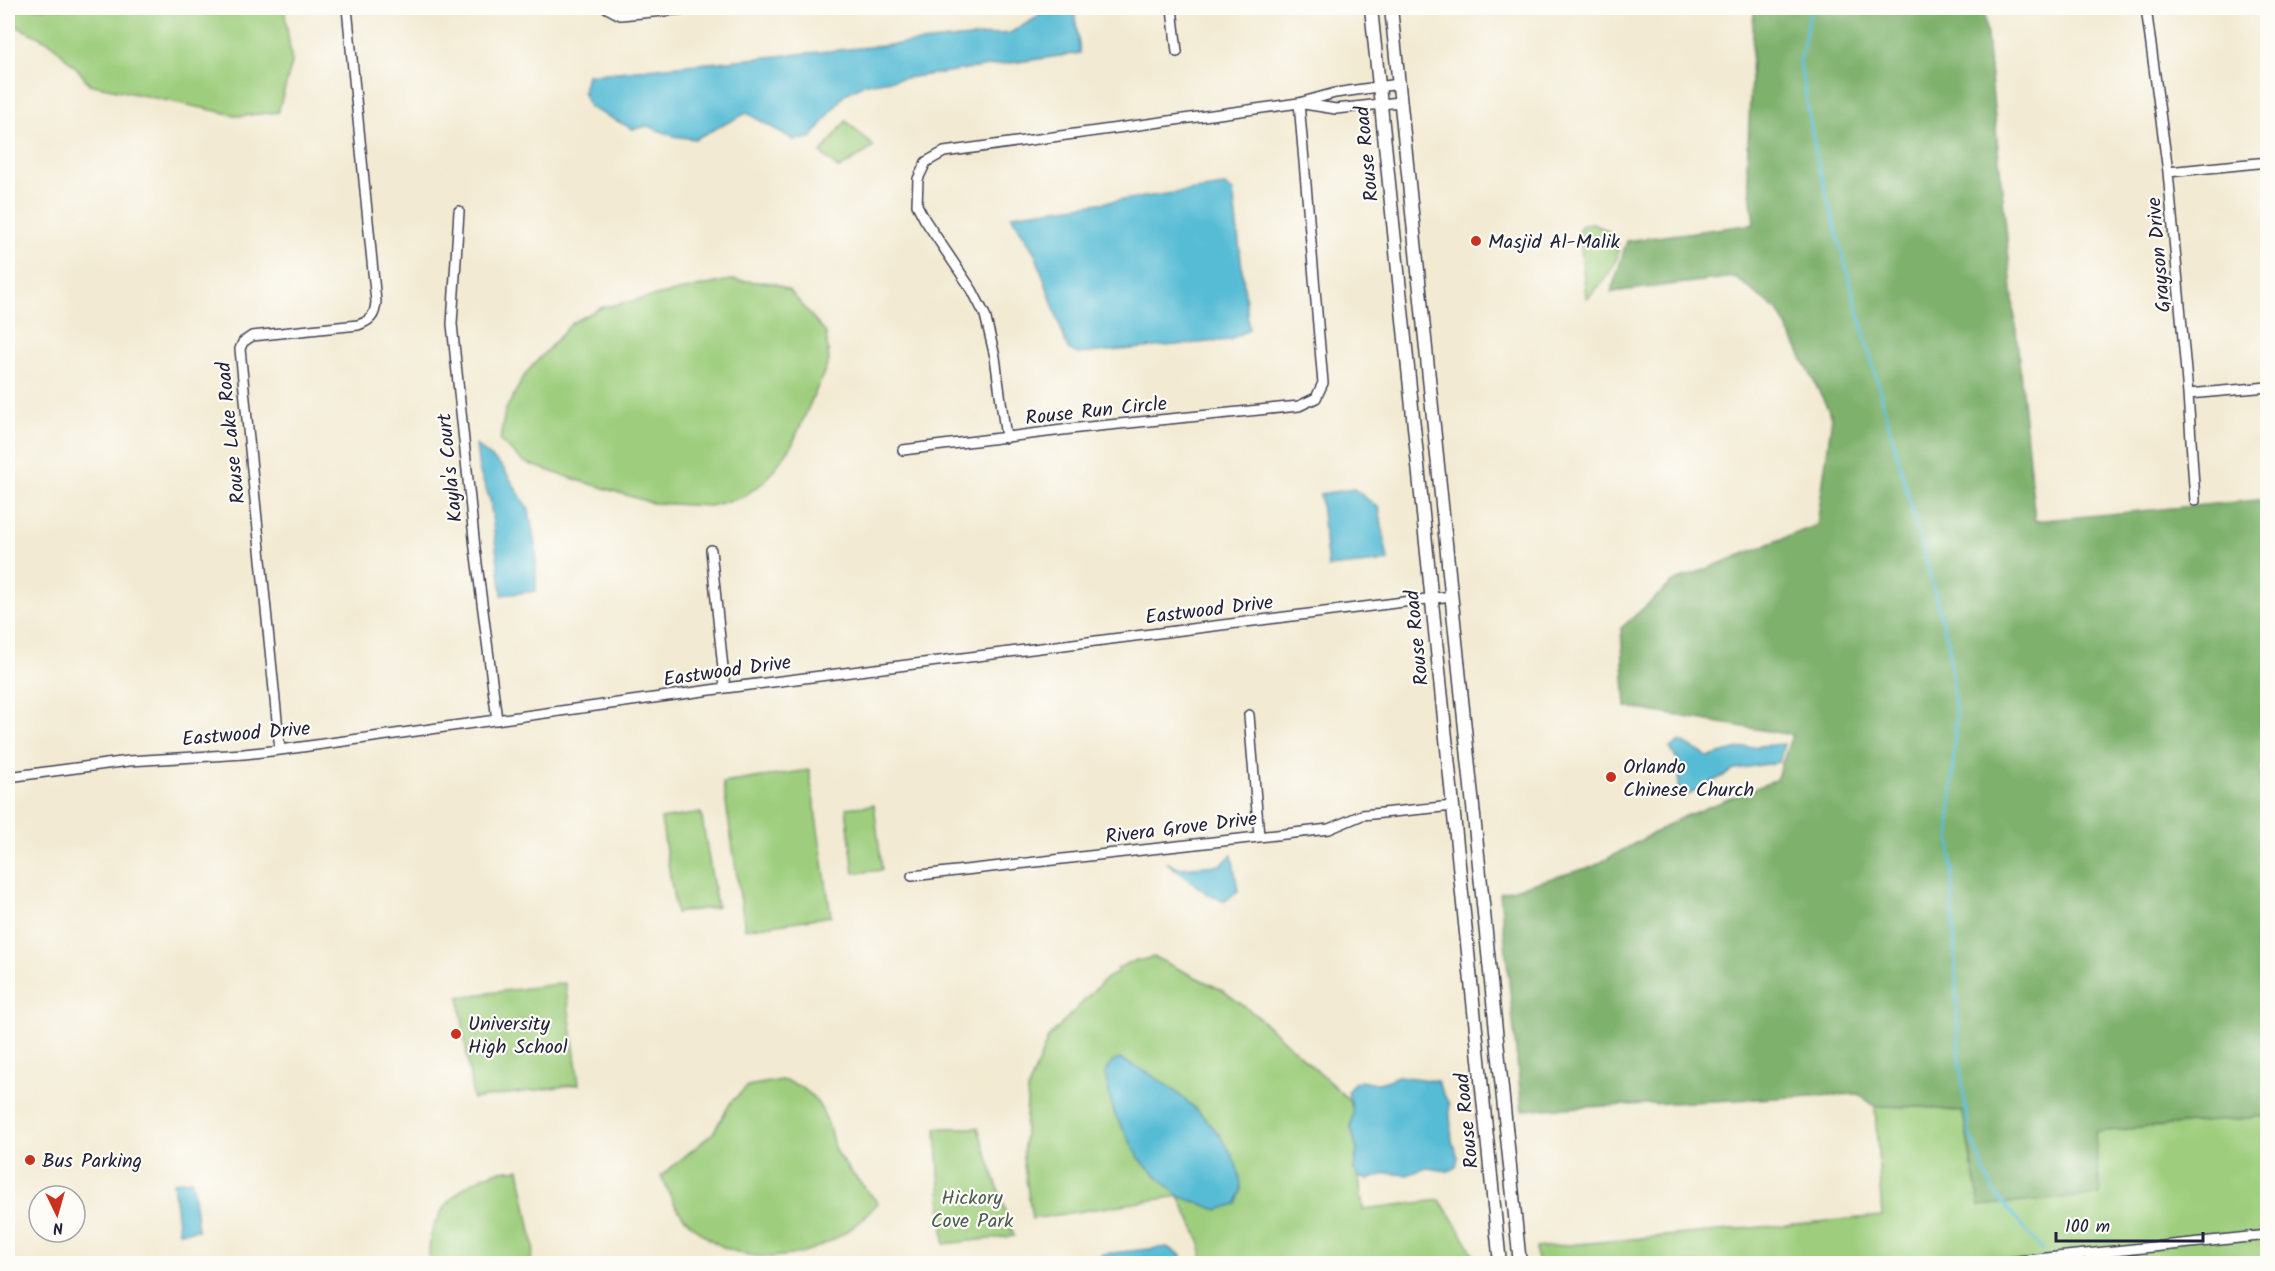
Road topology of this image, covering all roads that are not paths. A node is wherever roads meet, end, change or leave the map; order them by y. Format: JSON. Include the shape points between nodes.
{"nodes":[{"id":1,"x":347,"y":8,"type":"edge"},
{"id":2,"x":607,"y":8,"type":"edge"},
{"id":3,"x":696,"y":8,"type":"edge"},
{"id":4,"x":1173,"y":8,"type":"edge"},
{"id":5,"x":1371,"y":8,"type":"edge"},
{"id":6,"x":1391,"y":8,"type":"edge"},
{"id":7,"x":2146,"y":8,"type":"edge"},
{"id":8,"x":1177,"y":52,"type":"dead end"},
{"id":9,"x":1398,"y":84,"type":"junction"},
{"id":10,"x":1379,"y":87,"type":"junction"},
{"id":11,"x":1335,"y":93,"type":"junction"},
{"id":12,"x":1400,"y":102,"type":"junction"},
{"id":13,"x":1299,"y":103,"type":"junction"},
{"id":14,"x":1380,"y":104,"type":"junction"},
{"id":15,"x":1336,"y":109,"type":"junction"},
{"id":16,"x":2268,"y":162,"type":"edge"},
{"id":17,"x":2168,"y":172,"type":"junction"},
{"id":18,"x":459,"y":211,"type":"dead end"},
{"id":19,"x":2268,"y":387,"type":"edge"},
{"id":20,"x":2188,"y":394,"type":"junction"},
{"id":21,"x":1006,"y":438,"type":"junction"},
{"id":22,"x":903,"y":450,"type":"dead end"},
{"id":23,"x":2195,"y":501,"type":"dead end"},
{"id":24,"x":711,"y":550,"type":"dead end"},
{"id":25,"x":1451,"y":596,"type":"junction"},
{"id":26,"x":1431,"y":598,"type":"junction"},
{"id":27,"x":725,"y":688,"type":"junction"},
{"id":28,"x":1249,"y":715,"type":"dead end"},
{"id":29,"x":497,"y":720,"type":"junction"},
{"id":30,"x":280,"y":750,"type":"junction"},
{"id":31,"x":8,"y":777,"type":"edge"},
{"id":32,"x":1453,"y":806,"type":"junction"},
{"id":33,"x":1259,"y":836,"type":"junction"},
{"id":34,"x":912,"y":876,"type":"dead end"},
{"id":35,"x":2268,"y":1235,"type":"edge"},
{"id":36,"x":1500,"y":1263,"type":"edge"},
{"id":37,"x":1520,"y":1263,"type":"edge"},
{"id":38,"x":1988,"y":1263,"type":"edge"}],
"edges":[{"from":1,"to":30,"type":"street","name":"Rouse Lake Road","via":[[375,312],[367,322],[358,325],[252,336],[240,349]]},
{"from":2,"to":3,"type":"street","via":[[621,15]]},
{"from":4,"to":8,"type":"street"},
{"from":5,"to":10,"type":"street","name":"Rouse Road"},
{"from":6,"to":9,"type":"street","name":"Rouse Road"},
{"from":7,"to":17,"type":"street","name":"Grayson Drive"},
{"from":9,"to":10,"type":"street","name":"Rouse Run Circle"},
{"from":9,"to":12,"type":"street","name":"Rouse Road"},
{"from":10,"to":11,"type":"street","name":"Rouse Run Circle"},
{"from":10,"to":14,"type":"street","name":"Rouse Road"},
{"from":11,"to":13,"type":"street","name":"Rouse Run Circle"},
{"from":11,"to":15,"type":"street"},
{"from":12,"to":14,"type":"street","name":"Rouse Run Circle"},
{"from":12,"to":25,"type":"street","name":"Rouse Road"},
{"from":13,"to":15,"type":"street","name":"Rouse Run Circle"},
{"from":13,"to":21,"type":"street","name":"Rouse Run Circle","via":[[1323,383],[1316,398],[1299,406]]},
{"from":13,"to":21,"type":"street","name":"Rouse Run Circle","via":[[944,152],[926,162],[918,179],[917,205],[985,315]]},
{"from":14,"to":15,"type":"street","name":"Rouse Run Circle"},
{"from":14,"to":26,"type":"street","name":"Rouse Road"},
{"from":16,"to":17,"type":"street"},
{"from":17,"to":20,"type":"street","name":"Grayson Drive"},
{"from":18,"to":29,"type":"street","name":"Kayla's Court","via":[[452,324]]},
{"from":19,"to":20,"type":"street"},
{"from":20,"to":23,"type":"street","name":"Grayson Drive"},
{"from":21,"to":22,"type":"street"},
{"from":24,"to":27,"type":"street"},
{"from":25,"to":26,"type":"street","name":"Eastwood Drive"},
{"from":25,"to":37,"type":"street","name":"Rouse Road"},
{"from":26,"to":27,"type":"street","name":"Eastwood Drive"},
{"from":26,"to":32,"type":"street","name":"Rouse Road"},
{"from":27,"to":29,"type":"street","name":"Eastwood Drive"},
{"from":28,"to":33,"type":"street"},
{"from":29,"to":30,"type":"street","name":"Eastwood Drive"},
{"from":30,"to":31,"type":"street","name":"Eastwood Drive","via":[[129,761]]},
{"from":32,"to":33,"type":"street","name":"Rivera Grove Drive","via":[[1362,815],[1329,830]]},
{"from":32,"to":36,"type":"street","name":"Rouse Road"},
{"from":33,"to":34,"type":"street","name":"Rivera Grove Drive"},
{"from":35,"to":38,"type":"street"}]}
